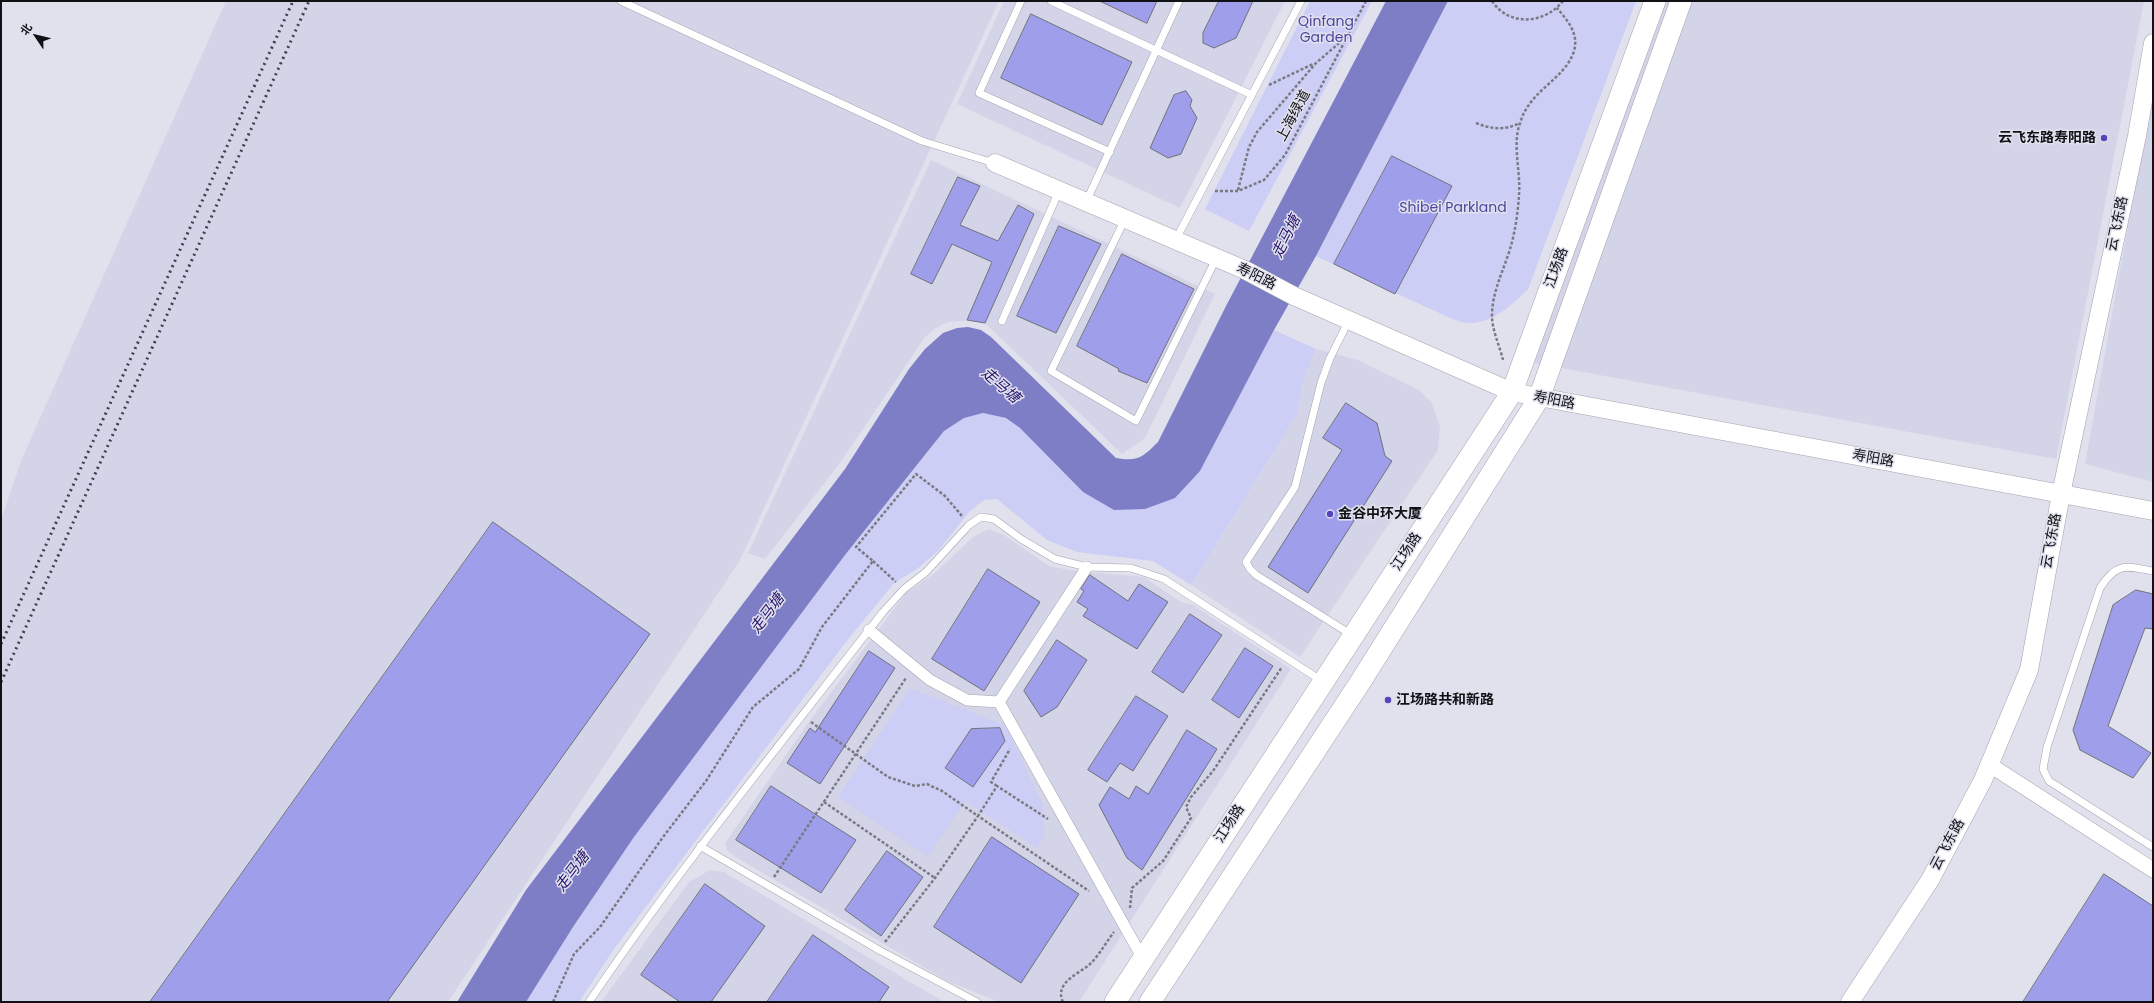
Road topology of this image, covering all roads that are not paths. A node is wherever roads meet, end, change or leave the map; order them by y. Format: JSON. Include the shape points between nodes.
{"nodes":[{"id":1,"x":621,"y":1,"type":"edge"},
{"id":2,"x":1021,"y":1,"type":"edge"},
{"id":3,"x":1051,"y":1,"type":"edge"},
{"id":4,"x":1178,"y":1,"type":"edge"},
{"id":5,"x":1301,"y":1,"type":"edge"},
{"id":6,"x":1655,"y":1,"type":"edge"},
{"id":7,"x":1681,"y":1,"type":"edge"},
{"id":8,"x":2153,"y":43,"type":"edge"},
{"id":9,"x":1156,"y":50,"type":"junction"},
{"id":10,"x":1252,"y":95,"type":"junction"},
{"id":11,"x":1110,"y":152,"type":"junction"},
{"id":12,"x":995,"y":163,"type":"joint"},
{"id":13,"x":1059,"y":191,"type":"junction"},
{"id":14,"x":1086,"y":202,"type":"junction"},
{"id":15,"x":1125,"y":219,"type":"junction"},
{"id":16,"x":1175,"y":241,"type":"junction"},
{"id":17,"x":1216,"y":258,"type":"junction"},
{"id":18,"x":1349,"y":320,"type":"junction"},
{"id":19,"x":1002,"y":321,"type":"dead end"},
{"id":20,"x":1512,"y":392,"type":"junction"},
{"id":21,"x":1539,"y":398,"type":"junction"},
{"id":22,"x":2061,"y":494,"type":"junction"},
{"id":23,"x":2153,"y":511,"type":"edge"},
{"id":24,"x":1087,"y":567,"type":"junction"},
{"id":25,"x":2153,"y":571,"type":"edge"},
{"id":26,"x":870,"y":630,"type":"junction"},
{"id":27,"x":1353,"y":635,"type":"junction"},
{"id":28,"x":1323,"y":681,"type":"junction"},
{"id":29,"x":999,"y":702,"type":"junction"},
{"id":30,"x":1990,"y":765,"type":"junction"},
{"id":31,"x":700,"y":846,"type":"junction"},
{"id":32,"x":2153,"y":847,"type":"edge"},
{"id":33,"x":2153,"y":870,"type":"edge"},
{"id":34,"x":1143,"y":959,"type":"junction"},
{"id":35,"x":961,"y":995,"type":"junction"},
{"id":36,"x":589,"y":1002,"type":"edge"},
{"id":37,"x":956,"y":1002,"type":"edge"},
{"id":38,"x":977,"y":1002,"type":"edge"},
{"id":39,"x":1115,"y":1002,"type":"edge"},
{"id":40,"x":1150,"y":1002,"type":"edge"},
{"id":41,"x":1850,"y":1002,"type":"edge"}],
"edges":[{"from":1,"to":12,"type":"lane","via":[[922,141]]},
{"from":2,"to":11,"type":"lane","via":[[979,93]]},
{"from":3,"to":9,"type":"lane"},
{"from":4,"to":9,"type":"lane"},
{"from":5,"to":10,"type":"lane"},
{"from":6,"to":20,"type":"main road","name":"江场路"},
{"from":7,"to":21,"type":"main road","name":"江场路"},
{"from":8,"to":22,"type":"street","name":"云飞东路"},
{"from":9,"to":10,"type":"lane"},
{"from":9,"to":11,"type":"lane"},
{"from":10,"to":16,"type":"lane"},
{"from":11,"to":14,"type":"lane"},
{"from":12,"to":13,"type":"street","name":"寿阳路"},
{"from":13,"to":14,"type":"street","name":"寿阳路"},
{"from":13,"to":19,"type":"lane"},
{"from":14,"to":15,"type":"street","name":"寿阳路"},
{"from":15,"to":16,"type":"street","name":"寿阳路"},
{"from":15,"to":17,"type":"lane","via":[[1051,371],[1136,421]]},
{"from":16,"to":17,"type":"street","name":"寿阳路"},
{"from":17,"to":18,"type":"street","name":"寿阳路"},
{"from":18,"to":20,"type":"street","name":"寿阳路"},
{"from":18,"to":27,"type":"lane","via":[[1321,383],[1295,487],[1246,562],[1256,575]]},
{"from":20,"to":21,"type":"street","name":"寿阳路"},
{"from":20,"to":27,"type":"main road","name":"江场路"},
{"from":21,"to":22,"type":"street","name":"寿阳路"},
{"from":21,"to":40,"type":"main road","name":"江场路","via":[[1361,681]]},
{"from":22,"to":23,"type":"street","name":"寿阳路"},
{"from":22,"to":30,"type":"street","name":"云飞东路","via":[[2029,670]]},
{"from":24,"to":26,"type":"lane","via":[[1055,559],[994,519],[981,517],[969,525],[938,561],[904,589]]},
{"from":24,"to":28,"type":"lane","via":[[1132,568],[1164,579]]},
{"from":24,"to":29,"type":"street"},
{"from":25,"to":32,"type":"lane","via":[[2125,566],[2109,575],[2100,588],[2047,748],[2043,769],[2049,781]]},
{"from":26,"to":29,"type":"street","via":[[930,680],[967,700]]},
{"from":26,"to":31,"type":"lane"},
{"from":27,"to":28,"type":"main road","name":"江场路"},
{"from":28,"to":34,"type":"main road","name":"江场路"},
{"from":29,"to":34,"type":"street"},
{"from":30,"to":33,"type":"street"},
{"from":30,"to":41,"type":"street","name":"云飞东路","via":[[1930,880]]},
{"from":31,"to":35,"type":"lane"},
{"from":31,"to":36,"type":"lane","via":[[632,938]]},
{"from":34,"to":39,"type":"main road","name":"江场路"},
{"from":35,"to":37,"type":"lane"},
{"from":35,"to":38,"type":"lane"}]}
